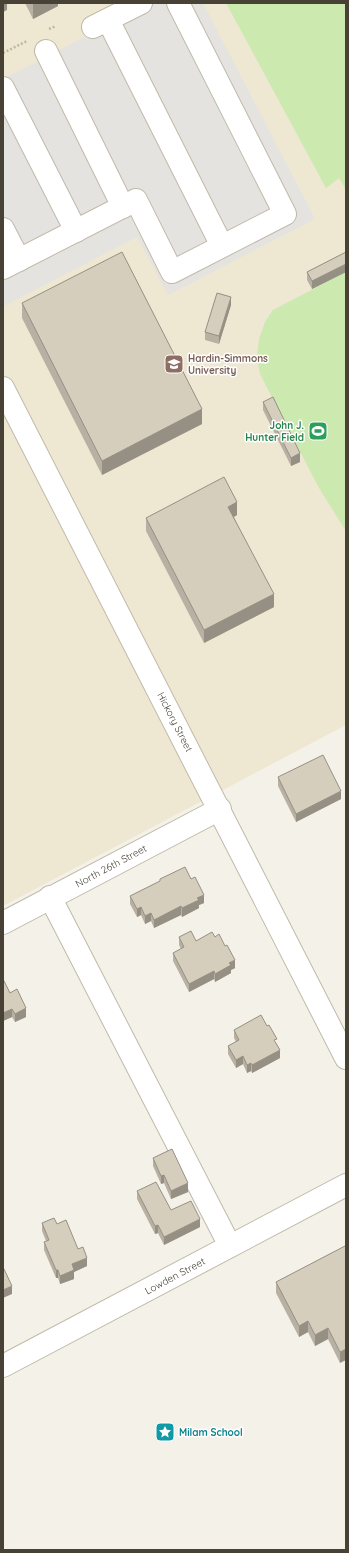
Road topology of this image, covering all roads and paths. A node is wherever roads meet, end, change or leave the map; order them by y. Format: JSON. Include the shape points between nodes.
{"nodes":[{"id":1,"x":141,"y":3,"type":"edge"},
{"id":2,"x":178,"y":3,"type":"edge"},
{"id":3,"x":46,"y":51,"type":"dead end"},
{"id":4,"x":3,"y":88,"type":"edge"},
{"id":5,"x":123,"y":206,"type":"junction"},
{"id":6,"x":3,"y":229,"type":"edge"},
{"id":7,"x":76,"y":231,"type":"junction"},
{"id":8,"x":222,"y":246,"type":"junction"},
{"id":9,"x":11,"y":264,"type":"edge"},
{"id":10,"x":3,"y":388,"type":"edge"},
{"id":11,"x":220,"y":809,"type":"junction"},
{"id":12,"x":50,"y":897,"type":"junction"},
{"id":13,"x":3,"y":923,"type":"edge"},
{"id":14,"x":346,"y":1058,"type":"edge"},
{"id":15,"x":346,"y":1185,"type":"edge"},
{"id":16,"x":230,"y":1246,"type":"junction"},
{"id":17,"x":3,"y":1366,"type":"edge"}],
"edges":[{"from":1,"to":8,"type":"street","via":[[100,24]]},
{"from":2,"to":8,"type":"street","via":[[285,214]]},
{"from":3,"to":5,"type":"street"},
{"from":4,"to":7,"type":"street"},
{"from":5,"to":7,"type":"street"},
{"from":5,"to":8,"type":"street","via":[[136,200],[172,272]]},
{"from":6,"to":9,"type":"street"},
{"from":7,"to":9,"type":"street"},
{"from":10,"to":11,"type":"street","name":"Hickory Street"},
{"from":11,"to":12,"type":"street","name":"North 26th Street"},
{"from":11,"to":14,"type":"street","name":"Hickory Street"},
{"from":12,"to":13,"type":"street","name":"North 26th Street"},
{"from":12,"to":16,"type":"street"},
{"from":15,"to":16,"type":"street","name":"Lowden Street"},
{"from":16,"to":17,"type":"street","name":"Lowden Street"}]}
